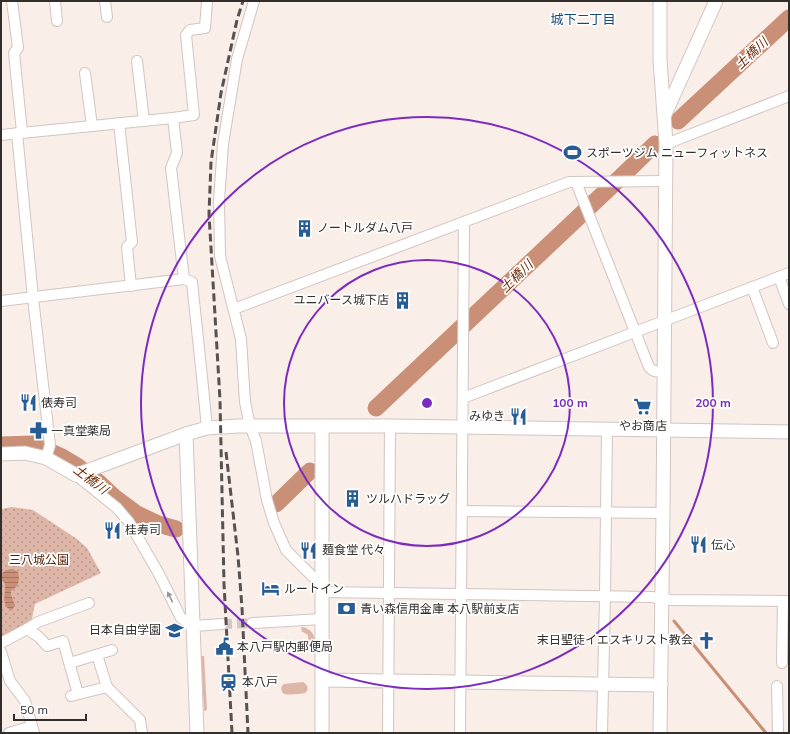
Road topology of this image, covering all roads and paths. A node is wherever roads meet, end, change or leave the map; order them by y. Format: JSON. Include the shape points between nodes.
{"nodes":[{"id":1,"x":12,"y":1,"type":"edge"},
{"id":2,"x":55,"y":1,"type":"edge"},
{"id":3,"x":105,"y":1,"type":"edge"},
{"id":4,"x":206,"y":1,"type":"edge"},
{"id":5,"x":254,"y":1,"type":"edge"},
{"id":6,"x":660,"y":1,"type":"edge"},
{"id":7,"x":716,"y":1,"type":"edge"},
{"id":8,"x":107,"y":17,"type":"dead end"},
{"id":9,"x":57,"y":21,"type":"dead end"},
{"id":10,"x":138,"y":61,"type":"dead end"},
{"id":11,"x":85,"y":73,"type":"dead end"},
{"id":12,"x":789,"y":96,"type":"edge"},
{"id":13,"x":664,"y":117,"type":"junction"},
{"id":14,"x":173,"y":118,"type":"junction"},
{"id":15,"x":144,"y":120,"type":"junction"},
{"id":16,"x":119,"y":123,"type":"junction"},
{"id":17,"x":92,"y":126,"type":"junction"},
{"id":18,"x":20,"y":132,"type":"junction"},
{"id":19,"x":1,"y":135,"type":"edge"},
{"id":20,"x":666,"y":143,"type":"junction"},
{"id":21,"x":666,"y":180,"type":"junction"},
{"id":22,"x":576,"y":182,"type":"junction"},
{"id":23,"x":464,"y":222,"type":"junction"},
{"id":24,"x":789,"y":273,"type":"edge"},
{"id":25,"x":779,"y":277,"type":"junction"},
{"id":26,"x":184,"y":279,"type":"junction"},
{"id":27,"x":131,"y":286,"type":"junction"},
{"id":28,"x":752,"y":287,"type":"junction"},
{"id":29,"x":33,"y":298,"type":"junction"},
{"id":30,"x":1,"y":301,"type":"edge"},
{"id":31,"x":789,"y":304,"type":"edge"},
{"id":32,"x":234,"y":310,"type":"junction"},
{"id":33,"x":665,"y":321,"type":"junction"},
{"id":34,"x":635,"y":332,"type":"junction"},
{"id":35,"x":773,"y":343,"type":"dead end"},
{"id":36,"x":664,"y":372,"type":"junction"},
{"id":37,"x":463,"y":398,"type":"junction"},
{"id":38,"x":250,"y":426,"type":"junction"},
{"id":39,"x":322,"y":426,"type":"junction"},
{"id":40,"x":390,"y":426,"type":"junction"},
{"id":41,"x":463,"y":427,"type":"junction"},
{"id":42,"x":207,"y":428,"type":"junction"},
{"id":43,"x":607,"y":429,"type":"junction"},
{"id":44,"x":664,"y":430,"type":"junction"},
{"id":45,"x":789,"y":432,"type":"edge"},
{"id":46,"x":186,"y":434,"type":"junction"},
{"id":47,"x":1,"y":454,"type":"edge"},
{"id":48,"x":46,"y":458,"type":"junction"},
{"id":49,"x":76,"y":475,"type":"junction"},
{"id":50,"x":462,"y":511,"type":"junction"},
{"id":51,"x":606,"y":513,"type":"junction"},
{"id":52,"x":663,"y":513,"type":"junction"},
{"id":53,"x":322,"y":588,"type":"junction"},
{"id":54,"x":389,"y":592,"type":"junction"},
{"id":55,"x":461,"y":593,"type":"junction"},
{"id":56,"x":605,"y":596,"type":"junction"},
{"id":57,"x":662,"y":598,"type":"junction"},
{"id":58,"x":786,"y":601,"type":"edge"},
{"id":59,"x":89,"y":603,"type":"dead end"},
{"id":60,"x":322,"y":619,"type":"junction"},
{"id":61,"x":252,"y":623,"type":"tunnel mouth"},
{"id":62,"x":222,"y":624,"type":"tunnel mouth"},
{"id":63,"x":194,"y":626,"type":"junction"},
{"id":64,"x":27,"y":629,"type":"junction"},
{"id":65,"x":1,"y":643,"type":"edge"},
{"id":66,"x":112,"y":650,"type":"dead end"},
{"id":67,"x":1,"y":652,"type":"edge"},
{"id":68,"x":97,"y":654,"type":"junction"},
{"id":69,"x":70,"y":663,"type":"junction"},
{"id":70,"x":782,"y":663,"type":"dead end"},
{"id":71,"x":323,"y":680,"type":"junction"},
{"id":72,"x":388,"y":681,"type":"junction"},
{"id":73,"x":460,"y":682,"type":"junction"},
{"id":74,"x":603,"y":684,"type":"junction"},
{"id":75,"x":661,"y":685,"type":"junction"},
{"id":76,"x":777,"y":686,"type":"dead end"},
{"id":77,"x":107,"y":687,"type":"junction"},
{"id":78,"x":33,"y":729,"type":"edge"},
{"id":79,"x":9,"y":733,"type":"edge"},
{"id":80,"x":142,"y":733,"type":"edge"},
{"id":81,"x":197,"y":733,"type":"edge"},
{"id":82,"x":322,"y":733,"type":"edge"},
{"id":83,"x":388,"y":733,"type":"edge"},
{"id":84,"x":460,"y":733,"type":"edge"},
{"id":85,"x":602,"y":733,"type":"edge"},
{"id":86,"x":660,"y":733,"type":"edge"},
{"id":87,"x":778,"y":733,"type":"edge"}],
"edges":[{"from":1,"to":18,"type":"street","via":[[18,48],[14,53]]},
{"from":2,"to":9,"type":"street"},
{"from":3,"to":8,"type":"street"},
{"from":4,"to":14,"type":"street","via":[[205,28],[190,30],[186,35],[194,115]]},
{"from":5,"to":32,"type":"street","via":[[237,59],[223,144],[219,200],[220,256]]},
{"from":6,"to":13,"type":"street","via":[[660,60]]},
{"from":7,"to":13,"type":"street"},
{"from":10,"to":15,"type":"street"},
{"from":11,"to":17,"type":"street"},
{"from":12,"to":20,"type":"street"},
{"from":13,"to":20,"type":"street"},
{"from":14,"to":15,"type":"street"},
{"from":14,"to":26,"type":"street","via":[[177,153],[171,168]]},
{"from":15,"to":16,"type":"street"},
{"from":16,"to":17,"type":"street"},
{"from":16,"to":27,"type":"street","via":[[132,242],[127,247]]},
{"from":17,"to":18,"type":"street"},
{"from":18,"to":19,"type":"street"},
{"from":18,"to":29,"type":"street"},
{"from":20,"to":21,"type":"street"},
{"from":21,"to":22,"type":"street"},
{"from":21,"to":33,"type":"street"},
{"from":22,"to":23,"type":"street","via":[[568,182]]},
{"from":22,"to":34,"type":"street"},
{"from":23,"to":32,"type":"street"},
{"from":23,"to":37,"type":"street"},
{"from":24,"to":25,"type":"street"},
{"from":25,"to":28,"type":"street"},
{"from":25,"to":31,"type":"street"},
{"from":26,"to":27,"type":"street"},
{"from":26,"to":42,"type":"street","via":[[192,282]]},
{"from":27,"to":29,"type":"street"},
{"from":28,"to":33,"type":"street"},
{"from":28,"to":35,"type":"street"},
{"from":29,"to":30,"type":"street"},
{"from":29,"to":48,"type":"street","via":[[50,446]]},
{"from":32,"to":38,"type":"street","via":[[241,339]]},
{"from":33,"to":34,"type":"street"},
{"from":33,"to":36,"type":"street"},
{"from":34,"to":36,"type":"street","via":[[649,367]]},
{"from":34,"to":37,"type":"street"},
{"from":36,"to":44,"type":"street"},
{"from":37,"to":41,"type":"street"},
{"from":38,"to":39,"type":"street"},
{"from":38,"to":42,"type":"street"},
{"from":38,"to":53,"type":"street","via":[[256,441],[274,523],[286,550]]},
{"from":39,"to":40,"type":"street"},
{"from":39,"to":53,"type":"street"},
{"from":40,"to":41,"type":"street"},
{"from":40,"to":54,"type":"street"},
{"from":41,"to":43,"type":"street"},
{"from":41,"to":50,"type":"street"},
{"from":42,"to":46,"type":"street"},
{"from":43,"to":44,"type":"street"},
{"from":43,"to":51,"type":"street"},
{"from":44,"to":45,"type":"street"},
{"from":44,"to":52,"type":"street"},
{"from":46,"to":49,"type":"street"},
{"from":46,"to":63,"type":"street"},
{"from":47,"to":48,"type":"street","via":[[25,453]]},
{"from":48,"to":49,"type":"street"},
{"from":63,"to":49,"type":"street","one_way":true,"via":[[181,618],[129,522],[117,508]]},
{"from":50,"to":51,"type":"street"},
{"from":50,"to":55,"type":"street"},
{"from":51,"to":52,"type":"street"},
{"from":51,"to":56,"type":"street"},
{"from":52,"to":57,"type":"street"},
{"from":53,"to":54,"type":"street"},
{"from":53,"to":60,"type":"street"},
{"from":54,"to":55,"type":"street"},
{"from":54,"to":72,"type":"street"},
{"from":55,"to":56,"type":"street"},
{"from":55,"to":73,"type":"street"},
{"from":56,"to":57,"type":"street"},
{"from":56,"to":74,"type":"street"},
{"from":57,"to":58,"type":"street"},
{"from":57,"to":75,"type":"street"},
{"from":58,"to":70,"type":"street"},
{"from":59,"to":64,"type":"street","via":[[38,622]]},
{"from":60,"to":61,"type":"street"},
{"from":60,"to":71,"type":"street"},
{"from":62,"to":63,"type":"street"},
{"from":63,"to":81,"type":"street"},
{"from":64,"to":65,"type":"street"},
{"from":64,"to":69,"type":"street","via":[[39,636],[47,646],[63,641]]},
{"from":66,"to":68,"type":"street"},
{"from":67,"to":78,"type":"street","via":[[10,681],[25,701]]},
{"from":68,"to":69,"type":"street"},
{"from":68,"to":77,"type":"street"},
{"from":69,"to":77,"type":"street","via":[[75,695]]},
{"from":71,"to":72,"type":"street"},
{"from":71,"to":82,"type":"street"},
{"from":72,"to":73,"type":"street"},
{"from":72,"to":83,"type":"street"},
{"from":73,"to":74,"type":"street"},
{"from":73,"to":84,"type":"street"},
{"from":74,"to":75,"type":"street"},
{"from":74,"to":85,"type":"street"},
{"from":75,"to":86,"type":"street"},
{"from":76,"to":87,"type":"street"},
{"from":77,"to":80,"type":"street","via":[[140,720]]},
{"from":78,"to":79,"type":"street"}]}
